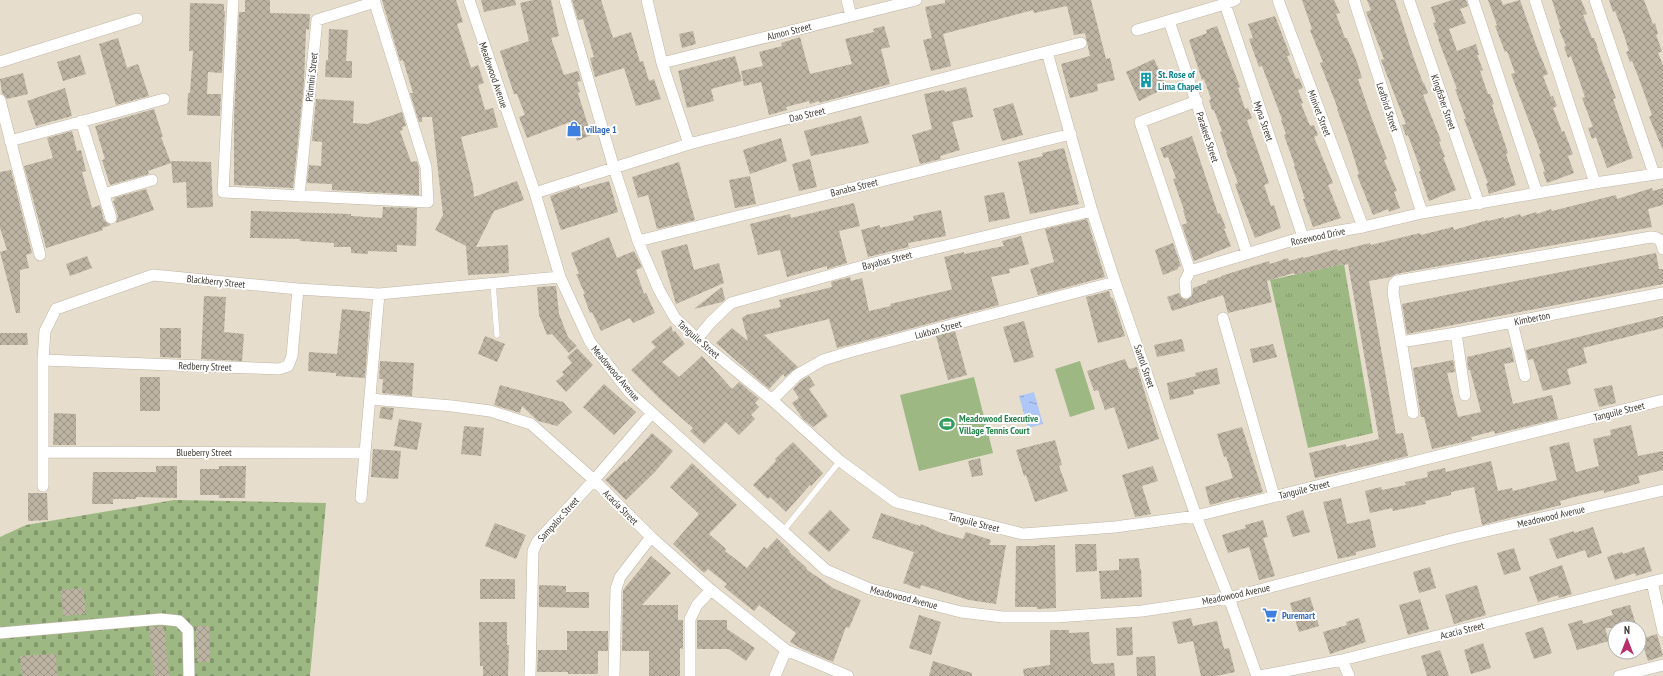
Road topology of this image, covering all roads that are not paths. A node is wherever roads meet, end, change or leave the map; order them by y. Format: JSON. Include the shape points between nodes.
{"nodes":[{"id":1,"x":233,"y":0,"type":"edge"},
{"id":2,"x":469,"y":0,"type":"edge"},
{"id":3,"x":565,"y":0,"type":"edge"},
{"id":4,"x":647,"y":0,"type":"edge"},
{"id":5,"x":847,"y":0,"type":"edge"},
{"id":6,"x":916,"y":0,"type":"edge"},
{"id":7,"x":1278,"y":0,"type":"edge"},
{"id":8,"x":1354,"y":0,"type":"edge"},
{"id":9,"x":1409,"y":0,"type":"edge"},
{"id":10,"x":1473,"y":0,"type":"edge"},
{"id":11,"x":1535,"y":0,"type":"edge"},
{"id":12,"x":1595,"y":0,"type":"edge"},
{"id":13,"x":375,"y":1,"type":"edge"},
{"id":14,"x":1230,"y":2,"type":"edge"},
{"id":15,"x":851,"y":16,"type":"junction"},
{"id":16,"x":137,"y":19,"type":"dead end"},
{"id":17,"x":1169,"y":21,"type":"junction"},
{"id":18,"x":1137,"y":30,"type":"dead end"},
{"id":19,"x":1081,"y":43,"type":"dead end"},
{"id":20,"x":1047,"y":52,"type":"junction"},
{"id":21,"x":0,"y":62,"type":"edge"},
{"id":22,"x":662,"y":63,"type":"junction"},
{"id":23,"x":164,"y":99,"type":"dead end"},
{"id":24,"x":0,"y":100,"type":"edge"},
{"id":25,"x":1196,"y":101,"type":"junction"},
{"id":26,"x":81,"y":121,"type":"junction"},
{"id":27,"x":1071,"y":134,"type":"junction"},
{"id":28,"x":10,"y":141,"type":"junction"},
{"id":29,"x":688,"y":144,"type":"junction"},
{"id":30,"x":614,"y":168,"type":"junction"},
{"id":31,"x":1658,"y":173,"type":"edge"},
{"id":32,"x":152,"y":180,"type":"dead end"},
{"id":33,"x":1595,"y":183,"type":"junction"},
{"id":34,"x":535,"y":193,"type":"junction"},
{"id":35,"x":1537,"y":193,"type":"junction"},
{"id":36,"x":104,"y":194,"type":"junction"},
{"id":37,"x":299,"y":196,"type":"junction"},
{"id":38,"x":1479,"y":204,"type":"junction"},
{"id":39,"x":1092,"y":211,"type":"junction"},
{"id":40,"x":1422,"y":213,"type":"junction"},
{"id":41,"x":111,"y":218,"type":"dead end"},
{"id":42,"x":1363,"y":226,"type":"junction"},
{"id":43,"x":1303,"y":237,"type":"junction"},
{"id":44,"x":638,"y":241,"type":"junction"},
{"id":45,"x":1663,"y":249,"type":"edge"},
{"id":46,"x":1247,"y":253,"type":"junction"},
{"id":47,"x":40,"y":254,"type":"dead end"},
{"id":48,"x":1190,"y":271,"type":"junction"},
{"id":49,"x":560,"y":277,"type":"junction"},
{"id":50,"x":1115,"y":282,"type":"junction"},
{"id":51,"x":493,"y":284,"type":"junction"},
{"id":52,"x":298,"y":289,"type":"junction"},
{"id":53,"x":1663,"y":293,"type":"edge"},
{"id":54,"x":379,"y":294,"type":"junction"},
{"id":55,"x":1186,"y":294,"type":"dead end"},
{"id":56,"x":1223,"y":318,"type":"dead end"},
{"id":57,"x":1512,"y":322,"type":"junction"},
{"id":58,"x":1456,"y":333,"type":"junction"},
{"id":59,"x":497,"y":335,"type":"dead end"},
{"id":60,"x":697,"y":338,"type":"junction"},
{"id":61,"x":1401,"y":342,"type":"junction"},
{"id":62,"x":43,"y":360,"type":"junction"},
{"id":63,"x":1525,"y":376,"type":"dead end"},
{"id":64,"x":1465,"y":395,"type":"dead end"},
{"id":65,"x":370,"y":399,"type":"junction"},
{"id":66,"x":772,"y":400,"type":"junction"},
{"id":67,"x":1663,"y":400,"type":"edge"},
{"id":68,"x":652,"y":413,"type":"junction"},
{"id":69,"x":1413,"y":413,"type":"dead end"},
{"id":70,"x":43,"y":452,"type":"junction"},
{"id":71,"x":365,"y":453,"type":"junction"},
{"id":72,"x":840,"y":461,"type":"junction"},
{"id":73,"x":594,"y":480,"type":"junction"},
{"id":74,"x":42,"y":486,"type":"dead end"},
{"id":75,"x":1663,"y":490,"type":"edge"},
{"id":76,"x":1274,"y":496,"type":"junction"},
{"id":77,"x":361,"y":498,"type":"dead end"},
{"id":78,"x":1196,"y":516,"type":"junction"},
{"id":79,"x":783,"y":531,"type":"junction"},
{"id":80,"x":651,"y":537,"type":"junction"},
{"id":81,"x":1663,"y":579,"type":"edge"},
{"id":82,"x":1652,"y":582,"type":"junction"},
{"id":83,"x":711,"y":590,"type":"junction"},
{"id":84,"x":1229,"y":598,"type":"junction"},
{"id":85,"x":1663,"y":631,"type":"edge"},
{"id":86,"x":0,"y":633,"type":"edge"},
{"id":87,"x":786,"y":650,"type":"junction"},
{"id":88,"x":1342,"y":660,"type":"junction"},
{"id":89,"x":1663,"y":665,"type":"edge"},
{"id":90,"x":189,"y":676,"type":"edge"},
{"id":91,"x":530,"y":676,"type":"edge"},
{"id":92,"x":614,"y":676,"type":"edge"},
{"id":93,"x":690,"y":676,"type":"edge"},
{"id":94,"x":775,"y":676,"type":"edge"},
{"id":95,"x":848,"y":676,"type":"edge"},
{"id":96,"x":1257,"y":676,"type":"edge"},
{"id":97,"x":1260,"y":676,"type":"edge"},
{"id":98,"x":1349,"y":676,"type":"edge"},
{"id":99,"x":1619,"y":676,"type":"edge"}],
"edges":[{"from":1,"to":37,"type":"street","via":[[223,192]]},
{"from":2,"to":34,"type":"street","name":"Meadowood Avenue"},
{"from":3,"to":30,"type":"street","name":"Tanguile Street"},
{"from":4,"to":22,"type":"street"},
{"from":5,"to":15,"type":"street"},
{"from":6,"to":15,"type":"street","name":"Almon Street"},
{"from":7,"to":42,"type":"street","name":"Minivet Street"},
{"from":8,"to":40,"type":"street","name":"Leafbird Street"},
{"from":9,"to":38,"type":"street","name":"Kingfisher Street"},
{"from":10,"to":35,"type":"street"},
{"from":11,"to":33,"type":"street"},
{"from":12,"to":31,"type":"street"},
{"from":13,"to":37,"type":"street","name":"Pitimini Street","via":[[317,20]]},
{"from":13,"to":37,"type":"street","via":[[426,167],[428,202]]},
{"from":14,"to":17,"type":"street"},
{"from":14,"to":43,"type":"street","name":"Myna Street"},
{"from":15,"to":22,"type":"street","name":"Almon Street"},
{"from":16,"to":21,"type":"street"},
{"from":17,"to":18,"type":"street"},
{"from":17,"to":25,"type":"street","name":"Parakeet Street"},
{"from":19,"to":20,"type":"street","name":"Dao Street"},
{"from":20,"to":27,"type":"street","name":"Santol Street"},
{"from":20,"to":29,"type":"street","name":"Dao Street"},
{"from":22,"to":29,"type":"street"},
{"from":23,"to":26,"type":"street"},
{"from":24,"to":28,"type":"street"},
{"from":25,"to":46,"type":"street","name":"Parakeet Street"},
{"from":25,"to":48,"type":"street","via":[[1140,122]]},
{"from":26,"to":28,"type":"street"},
{"from":26,"to":36,"type":"street"},
{"from":27,"to":39,"type":"street","name":"Santol Street"},
{"from":27,"to":44,"type":"street","name":"Banaba Street"},
{"from":28,"to":47,"type":"street"},
{"from":29,"to":30,"type":"street","name":"Dao Street"},
{"from":30,"to":34,"type":"street","name":"Dao Street"},
{"from":30,"to":44,"type":"street","name":"Tanguile Street"},
{"from":31,"to":33,"type":"street","name":"Rosewood Drive"},
{"from":32,"to":36,"type":"street"},
{"from":33,"to":35,"type":"street","name":"Rosewood Drive"},
{"from":34,"to":49,"type":"street","name":"Meadowood Avenue"},
{"from":35,"to":38,"type":"street","name":"Rosewood Drive"},
{"from":36,"to":41,"type":"street"},
{"from":38,"to":40,"type":"street","name":"Rosewood Drive"},
{"from":39,"to":50,"type":"street","name":"Santol Street"},
{"from":39,"to":60,"type":"street","name":"Bayabas Street","via":[[874,263],[731,303]]},
{"from":40,"to":42,"type":"street","name":"Rosewood Drive"},
{"from":42,"to":43,"type":"street","name":"Rosewood Drive"},
{"from":43,"to":46,"type":"street","name":"Rosewood Drive"},
{"from":44,"to":60,"type":"street","name":"Tanguile Street","via":[[659,290],[675,318]]},
{"from":45,"to":61,"type":"street","via":[[1659,239],[1651,237],[1401,280],[1394,284],[1393,292]]},
{"from":46,"to":48,"type":"street","name":"Rosewood Drive"},
{"from":48,"to":55,"type":"street","via":[[1185,281]]},
{"from":49,"to":51,"type":"street","name":"Blackberry Street"},
{"from":49,"to":68,"type":"street","name":"Meadowood Avenue","via":[[590,342],[630,393]]},
{"from":50,"to":66,"type":"street","name":"Lukban Street","via":[[823,360],[798,375]]},
{"from":50,"to":78,"type":"street","name":"Santol Street"},
{"from":51,"to":54,"type":"street","name":"Blackberry Street"},
{"from":51,"to":59,"type":"lane"},
{"from":52,"to":54,"type":"street","name":"Blackberry Street"},
{"from":52,"to":62,"type":"street","name":"Blackberry Street","via":[[153,275],[56,309],[45,331]]},
{"from":52,"to":62,"type":"street","name":"Redberry Street","via":[[292,356],[288,366],[279,369]]},
{"from":53,"to":57,"type":"street","name":"Kimberton"},
{"from":54,"to":65,"type":"street"},
{"from":56,"to":76,"type":"street"},
{"from":57,"to":58,"type":"street","name":"Kimberton"},
{"from":57,"to":63,"type":"street"},
{"from":58,"to":61,"type":"street","name":"Kimberton"},
{"from":58,"to":64,"type":"street"},
{"from":60,"to":66,"type":"street","name":"Tanguile Street"},
{"from":61,"to":69,"type":"street"},
{"from":62,"to":70,"type":"street","name":"Blackberry Street"},
{"from":65,"to":71,"type":"street"},
{"from":65,"to":73,"type":"street","name":"Acacia Street","via":[[490,411],[531,424]]},
{"from":66,"to":72,"type":"street","name":"Tanguile Street"},
{"from":67,"to":76,"type":"street","name":"Tanguile Street"},
{"from":68,"to":73,"type":"street","name":"Sampaloc Street"},
{"from":68,"to":79,"type":"street","name":"Meadowood Avenue"},
{"from":70,"to":71,"type":"street","name":"Blueberry Street"},
{"from":70,"to":74,"type":"street","name":"Blackberry Street"},
{"from":71,"to":77,"type":"street"},
{"from":72,"to":78,"type":"street","name":"Tanguile Street","via":[[896,502],[1023,534],[1115,527]]},
{"from":72,"to":79,"type":"lane"},
{"from":73,"to":80,"type":"street","name":"Acacia Street"},
{"from":73,"to":91,"type":"street","name":"Sampaloc Street","via":[[537,542],[533,551]]},
{"from":75,"to":84,"type":"street","name":"Meadowood Avenue","via":[[1456,538]]},
{"from":76,"to":78,"type":"street","name":"Tanguile Street"},
{"from":78,"to":84,"type":"street","name":"Santol Street"},
{"from":79,"to":84,"type":"street","name":"Meadowood Avenue","via":[[826,570],[870,589],[961,612],[1004,617],[1056,617],[1142,611]]},
{"from":80,"to":83,"type":"street","name":"Acacia Street"},
{"from":80,"to":92,"type":"street","via":[[620,577],[616,589]]},
{"from":81,"to":82,"type":"street","name":"Acacia Street"},
{"from":82,"to":85,"type":"street"},
{"from":82,"to":88,"type":"street","name":"Acacia Street"},
{"from":83,"to":87,"type":"street","name":"Acacia Street"},
{"from":83,"to":93,"type":"street","via":[[697,605],[690,620]]},
{"from":84,"to":96,"type":"street","name":"Santol Street"},
{"from":86,"to":90,"type":"street","via":[[160,618],[179,621],[188,630]]},
{"from":87,"to":94,"type":"street"},
{"from":87,"to":95,"type":"street","name":"Acacia Street"},
{"from":88,"to":97,"type":"street","name":"Acacia Street"},
{"from":88,"to":98,"type":"street"},
{"from":89,"to":99,"type":"street"}]}
